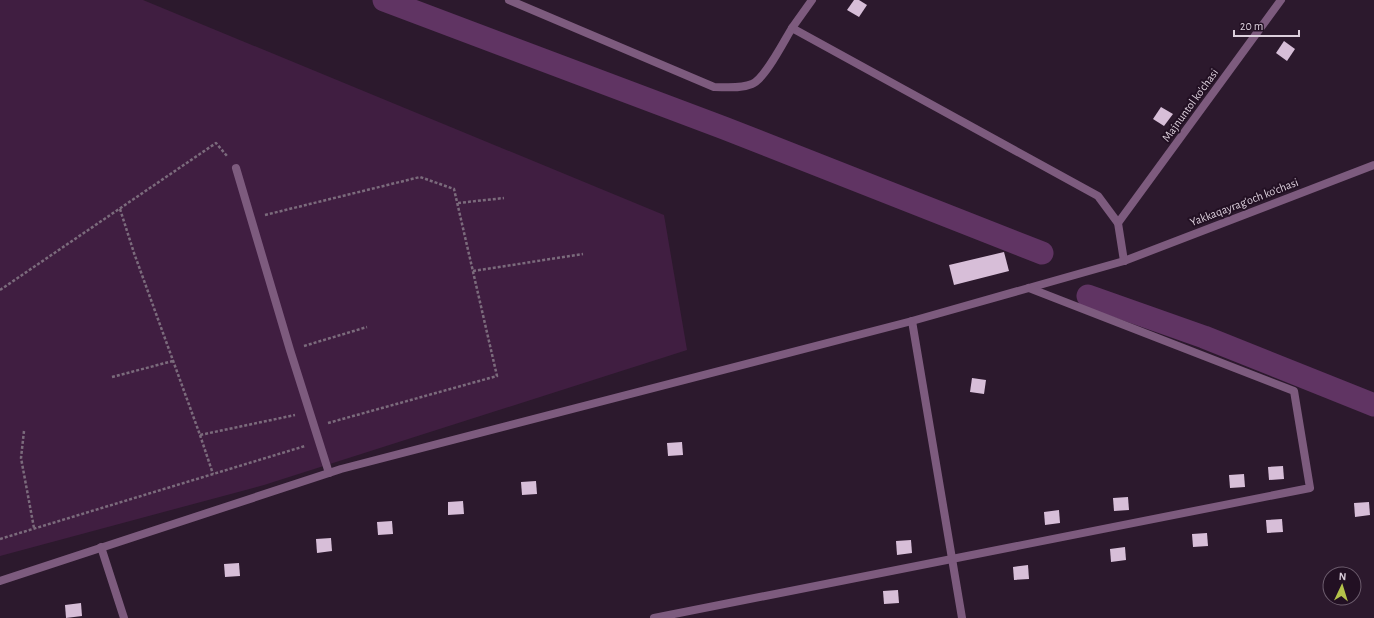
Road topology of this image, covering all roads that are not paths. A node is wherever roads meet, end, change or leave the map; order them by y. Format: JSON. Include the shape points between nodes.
{"nodes":[{"id":1,"x":510,"y":0,"type":"edge"},
{"id":2,"x":812,"y":0,"type":"edge"},
{"id":3,"x":1281,"y":0,"type":"edge"},
{"id":4,"x":792,"y":28,"type":"junction"},
{"id":5,"x":1374,"y":165,"type":"edge"},
{"id":6,"x":236,"y":168,"type":"road end"},
{"id":7,"x":1118,"y":223,"type":"junction"},
{"id":8,"x":1124,"y":262,"type":"junction"},
{"id":9,"x":1029,"y":288,"type":"junction"},
{"id":10,"x":912,"y":321,"type":"junction"},
{"id":11,"x":329,"y":473,"type":"junction"},
{"id":12,"x":101,"y":548,"type":"junction"},
{"id":13,"x":952,"y":560,"type":"junction"},
{"id":14,"x":0,"y":581,"type":"edge"},
{"id":15,"x":124,"y":618,"type":"edge"},
{"id":16,"x":654,"y":618,"type":"edge"},
{"id":17,"x":962,"y":618,"type":"edge"}],
"edges":[{"from":1,"to":4,"type":"street","via":[[714,87],[752,84],[762,76]]},
{"from":2,"to":4,"type":"street"},
{"from":3,"to":7,"type":"street","name":"Majnuntol ko'chasi"},
{"from":4,"to":7,"type":"street","via":[[1098,196]]},
{"from":5,"to":8,"type":"street","name":"Yakkaqayrag'och ko'chasi"},
{"from":6,"to":11,"type":"street"},
{"from":7,"to":8,"type":"street"},
{"from":8,"to":9,"type":"street","name":"Yakkaqayrag'och ko'chasi"},
{"from":9,"to":10,"type":"street","name":"Yakkaqayrag'och ko'chasi"},
{"from":9,"to":13,"type":"street","via":[[1294,391],[1310,488]]},
{"from":10,"to":11,"type":"street","name":"Yakkaqayrag'och ko'chasi"},
{"from":10,"to":13,"type":"street"},
{"from":11,"to":12,"type":"street","name":"Yakkaqayrag'och ko'chasi"},
{"from":12,"to":14,"type":"street","name":"Yakkaqayrag'och ko'chasi"},
{"from":12,"to":15,"type":"street"},
{"from":13,"to":16,"type":"street"},
{"from":13,"to":17,"type":"street"}]}
